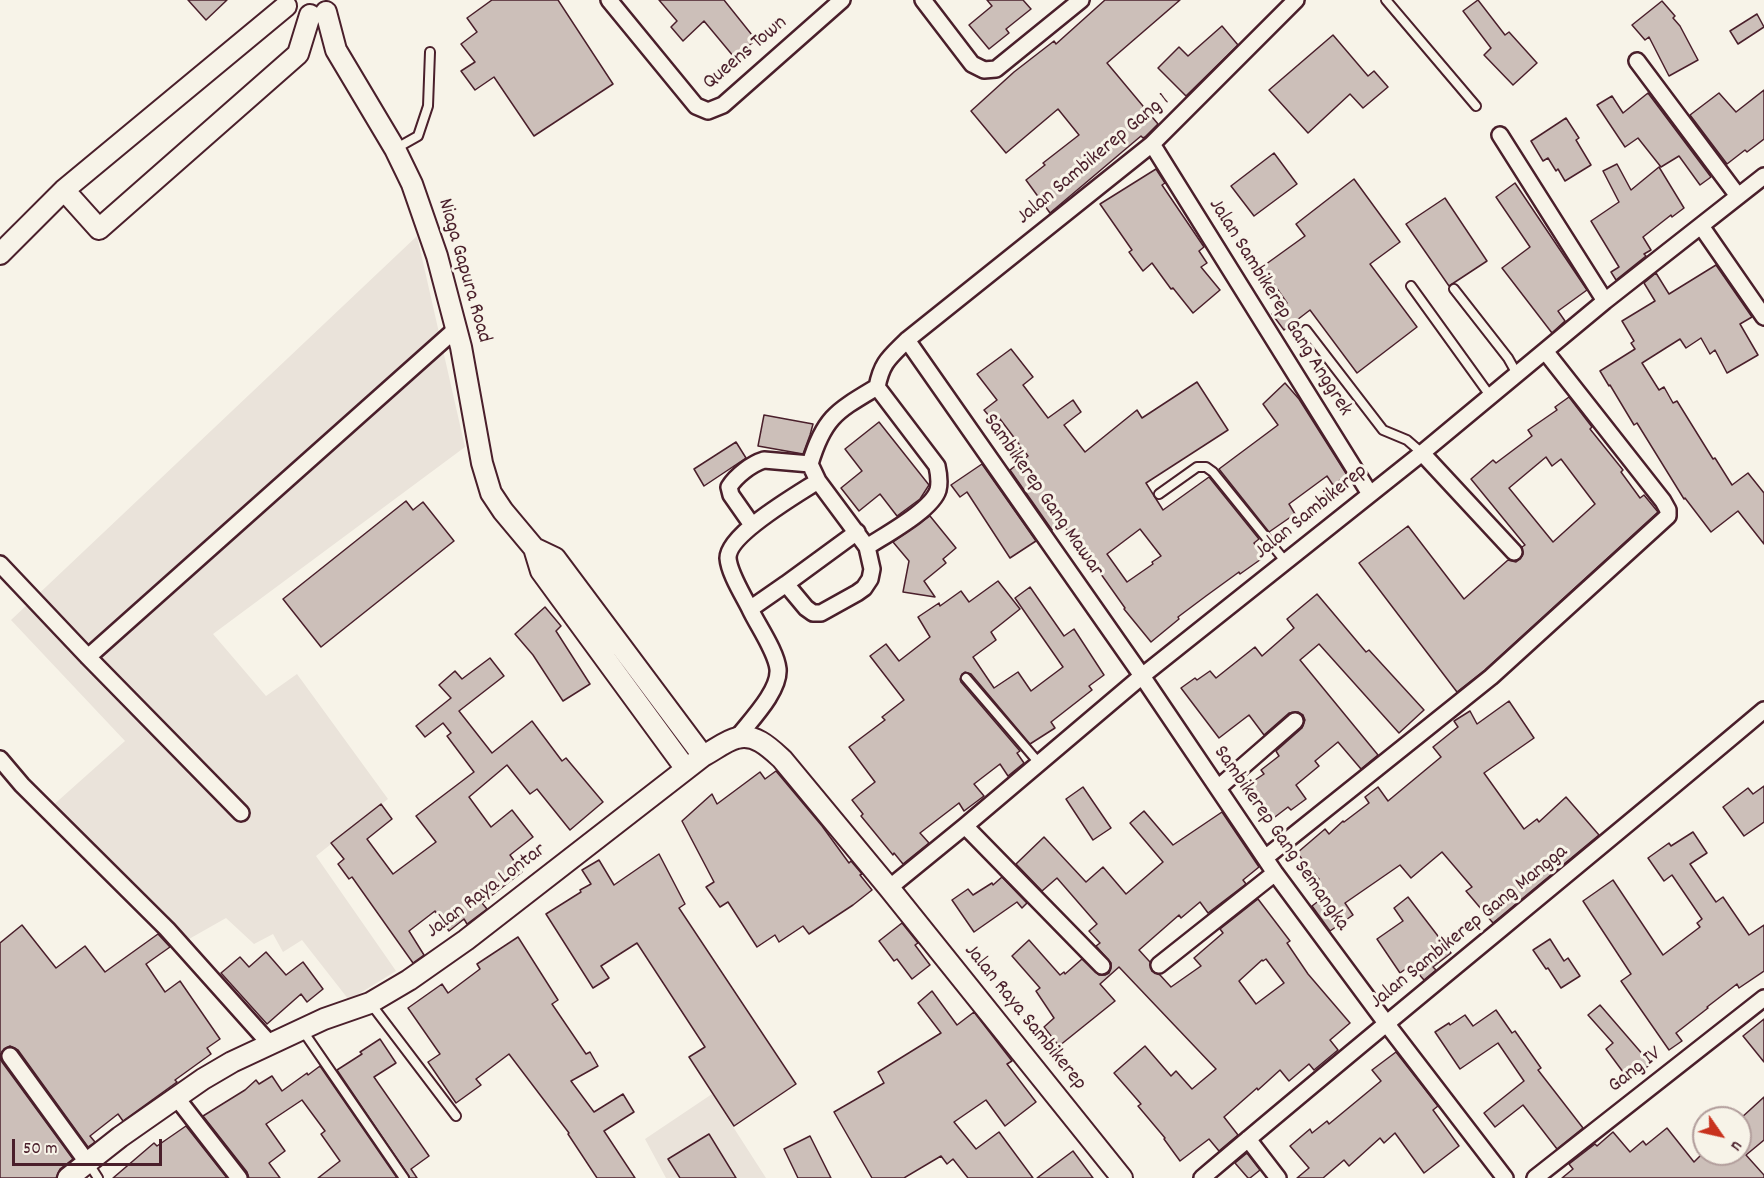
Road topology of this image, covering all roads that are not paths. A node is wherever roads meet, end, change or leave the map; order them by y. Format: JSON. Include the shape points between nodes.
{"nodes":[{"id":1,"x":609,"y":0,"type":"edge"},
{"id":2,"x":842,"y":0,"type":"edge"},
{"id":3,"x":923,"y":0,"type":"edge"},
{"id":4,"x":1081,"y":0,"type":"edge"},
{"id":5,"x":1296,"y":0,"type":"edge"},
{"id":6,"x":1386,"y":0,"type":"edge"},
{"id":7,"x":284,"y":3,"type":"edge"},
{"id":8,"x":325,"y":9,"type":"edge"},
{"id":9,"x":430,"y":52,"type":"dead end"},
{"id":10,"x":1636,"y":61,"type":"dead end"},
{"id":11,"x":1476,"y":106,"type":"dead end"},
{"id":12,"x":1500,"y":135,"type":"dead end"},
{"id":13,"x":1152,"y":144,"type":"junction"},
{"id":14,"x":395,"y":149,"type":"junction"},
{"id":15,"x":1764,"y":176,"type":"edge"},
{"id":16,"x":64,"y":190,"type":"junction"},
{"id":17,"x":1738,"y":196,"type":"junction"},
{"id":18,"x":1701,"y":226,"type":"junction"},
{"id":19,"x":0,"y":254,"type":"edge"},
{"id":20,"x":1411,"y":286,"type":"dead end"},
{"id":21,"x":1454,"y":289,"type":"dead end"},
{"id":22,"x":1605,"y":301,"type":"junction"},
{"id":23,"x":1764,"y":317,"type":"edge"},
{"id":24,"x":456,"y":329,"type":"junction"},
{"id":25,"x":1306,"y":330,"type":"dead end"},
{"id":26,"x":908,"y":340,"type":"junction"},
{"id":27,"x":1545,"y":351,"type":"junction"},
{"id":28,"x":1517,"y":374,"type":"junction"},
{"id":29,"x":877,"y":387,"type":"junction"},
{"id":30,"x":1491,"y":397,"type":"junction"},
{"id":31,"x":1422,"y":453,"type":"junction"},
{"id":32,"x":810,"y":464,"type":"junction"},
{"id":33,"x":818,"y":481,"type":"junction"},
{"id":34,"x":1159,"y":494,"type":"dead end"},
{"id":35,"x":1370,"y":494,"type":"junction"},
{"id":36,"x":752,"y":525,"type":"junction"},
{"id":37,"x":857,"y":532,"type":"junction"},
{"id":38,"x":867,"y":547,"type":"junction"},
{"id":39,"x":534,"y":548,"type":"junction"},
{"id":40,"x":1514,"y":552,"type":"dead end"},
{"id":41,"x":1285,"y":561,"type":"junction"},
{"id":42,"x":0,"y":564,"type":"edge"},
{"id":43,"x":786,"y":584,"type":"junction"},
{"id":44,"x":750,"y":609,"type":"junction"},
{"id":45,"x":88,"y":657,"type":"junction"},
{"id":46,"x":1142,"y":676,"type":"junction"},
{"id":47,"x":966,"y":678,"type":"dead end"},
{"id":48,"x":1764,"y":710,"type":"edge"},
{"id":49,"x":1295,"y":721,"type":"dead end"},
{"id":50,"x":737,"y":738,"type":"junction"},
{"id":51,"x":703,"y":756,"type":"junction"},
{"id":52,"x":0,"y":759,"type":"edge"},
{"id":53,"x":1039,"y":763,"type":"junction"},
{"id":54,"x":686,"y":769,"type":"junction"},
{"id":55,"x":1218,"y":788,"type":"junction"},
{"id":56,"x":241,"y":813,"type":"dead end"},
{"id":57,"x":965,"y":825,"type":"junction"},
{"id":58,"x":1265,"y":858,"type":"junction"},
{"id":59,"x":1275,"y":873,"type":"junction"},
{"id":60,"x":889,"y":888,"type":"junction"},
{"id":61,"x":1159,"y":965,"type":"dead end"},
{"id":62,"x":1101,"y":966,"type":"dead end"},
{"id":63,"x":1764,"y":999,"type":"edge"},
{"id":64,"x":370,"y":1003,"type":"junction"},
{"id":65,"x":1386,"y":1023,"type":"junction"},
{"id":66,"x":302,"y":1029,"type":"junction"},
{"id":67,"x":270,"y":1044,"type":"junction"},
{"id":68,"x":10,"y":1056,"type":"dead end"},
{"id":69,"x":176,"y":1097,"type":"junction"},
{"id":70,"x":456,"y":1116,"type":"dead end"},
{"id":71,"x":1248,"y":1139,"type":"junction"},
{"id":72,"x":93,"y":1170,"type":"edge"},
{"id":73,"x":68,"y":1178,"type":"edge"},
{"id":74,"x":238,"y":1178,"type":"edge"},
{"id":75,"x":404,"y":1178,"type":"edge"},
{"id":76,"x":1122,"y":1178,"type":"edge"},
{"id":77,"x":1202,"y":1178,"type":"edge"},
{"id":78,"x":1278,"y":1178,"type":"edge"},
{"id":79,"x":1505,"y":1178,"type":"edge"},
{"id":80,"x":1536,"y":1178,"type":"edge"}],
"edges":[{"from":1,"to":2,"type":"street","name":"Queens Town","via":[[696,105],[708,111],[723,105]]},
{"from":3,"to":4,"type":"street","via":[[972,64],[984,70],[996,69]]},
{"from":5,"to":13,"type":"street","name":"Jalan Sambikerep Gang 1"},
{"from":6,"to":11,"type":"lane"},
{"from":7,"to":8,"type":"street","via":[[297,13]]},
{"from":7,"to":16,"type":"street"},
{"from":8,"to":14,"type":"street","name":"Niaga Gapura Road","via":[[336,50]]},
{"from":8,"to":16,"type":"street","via":[[298,54],[99,229]]},
{"from":9,"to":14,"type":"lane","via":[[428,106],[418,136]]},
{"from":10,"to":17,"type":"street"},
{"from":12,"to":22,"type":"street"},
{"from":13,"to":26,"type":"street","name":"Jalan Sambikerep Gang 1"},
{"from":13,"to":35,"type":"street","name":"Jalan Sambikerep Gang Anggrek"},
{"from":14,"to":24,"type":"street","name":"Niaga Gapura Road","via":[[412,184],[437,256]]},
{"from":15,"to":17,"type":"street","name":"Jalan Sambikerep"},
{"from":16,"to":19,"type":"street"},
{"from":17,"to":18,"type":"street","name":"Jalan Sambikerep"},
{"from":18,"to":22,"type":"street","name":"Jalan Sambikerep"},
{"from":18,"to":23,"type":"street"},
{"from":20,"to":30,"type":"lane"},
{"from":21,"to":28,"type":"lane"},
{"from":22,"to":27,"type":"street","name":"Jalan Sambikerep"},
{"from":24,"to":39,"type":"street","name":"Niaga Gapura Road","via":[[491,494]]},
{"from":24,"to":45,"type":"street"},
{"from":25,"to":31,"type":"lane","via":[[1383,430],[1407,440]]},
{"from":26,"to":29,"type":"street","name":"Jalan Sambikerep Gang 1","via":[[883,365]]},
{"from":26,"to":46,"type":"street","name":"Sambikerep Gang Mawar"},
{"from":27,"to":28,"type":"street","name":"Jalan Sambikerep"},
{"from":27,"to":58,"type":"street","via":[[1663,501],[1668,516],[1491,677]]},
{"from":28,"to":30,"type":"street","name":"Jalan Sambikerep"},
{"from":29,"to":32,"type":"street","via":[[832,417]]},
{"from":29,"to":38,"type":"street","via":[[937,466],[940,480],[937,493],[926,507]]},
{"from":30,"to":31,"type":"street","name":"Jalan Sambikerep"},
{"from":31,"to":35,"type":"street","name":"Jalan Sambikerep"},
{"from":31,"to":40,"type":"street"},
{"from":32,"to":33,"type":"street"},
{"from":32,"to":36,"type":"street","via":[[764,460],[734,480],[729,487],[731,495]]},
{"from":33,"to":36,"type":"street"},
{"from":33,"to":37,"type":"street"},
{"from":34,"to":41,"type":"lane","via":[[1197,467],[1206,467]]},
{"from":35,"to":41,"type":"street","name":"Jalan Sambikerep"},
{"from":36,"to":44,"type":"street","via":[[730,547],[728,558]]},
{"from":37,"to":38,"type":"street"},
{"from":37,"to":43,"type":"street"},
{"from":38,"to":43,"type":"street","via":[[872,569],[864,588],[821,613],[806,608]]},
{"from":39,"to":51,"type":"street","name":"Niaga Gapura Road","via":[[555,558]]},
{"from":39,"to":54,"type":"street","name":"Niaga Gapura Road","via":[[541,571]]},
{"from":41,"to":46,"type":"street","name":"Jalan Sambikerep"},
{"from":42,"to":45,"type":"street"},
{"from":43,"to":44,"type":"street"},
{"from":44,"to":50,"type":"street","via":[[774,656],[778,674],[770,695]]},
{"from":45,"to":56,"type":"street"},
{"from":46,"to":53,"type":"street","name":"Jalan Sambikerep"},
{"from":46,"to":55,"type":"street","name":"Sambikerep Gang Semangka"},
{"from":47,"to":53,"type":"lane"},
{"from":48,"to":65,"type":"street","name":"Jalan Sambikerep Gang Mangga"},
{"from":49,"to":55,"type":"street"},
{"from":50,"to":51,"type":"street","name":"Jalan Raya Lontar"},
{"from":50,"to":60,"type":"street","via":[[766,744],[782,759]]},
{"from":51,"to":54,"type":"street","name":"Jalan Raya Lontar"},
{"from":52,"to":67,"type":"street","via":[[167,929]]},
{"from":53,"to":57,"type":"street","name":"Jalan Sambikerep"},
{"from":54,"to":64,"type":"street","name":"Jalan Raya Lontar","via":[[466,940]]},
{"from":55,"to":58,"type":"street","name":"Sambikerep Gang Semangka"},
{"from":57,"to":60,"type":"street","name":"Jalan Sambikerep"},
{"from":57,"to":62,"type":"street"},
{"from":58,"to":59,"type":"street","name":"Sambikerep Gang Semangka"},
{"from":59,"to":61,"type":"street"},
{"from":59,"to":65,"type":"street","name":"Sambikerep Gang Semangka"},
{"from":60,"to":76,"type":"street","name":"Jalan Raya Sambikerep"},
{"from":63,"to":80,"type":"street","name":"Gang IV"},
{"from":64,"to":66,"type":"street","name":"Jalan Raya Lontar"},
{"from":64,"to":70,"type":"lane"},
{"from":65,"to":71,"type":"street","name":"Jalan Sambikerep Gang Mangga"},
{"from":65,"to":79,"type":"street","name":"Sambikerep Gang Semangka"},
{"from":66,"to":67,"type":"street","name":"Jalan Raya Lontar"},
{"from":66,"to":75,"type":"lane"},
{"from":67,"to":69,"type":"street","name":"Jalan Raya Lontar"},
{"from":68,"to":72,"type":"street"},
{"from":69,"to":72,"type":"street","name":"Jalan Raya Lontar"},
{"from":69,"to":74,"type":"street"},
{"from":71,"to":77,"type":"street","name":"Jalan Sambikerep Gang Mangga"},
{"from":71,"to":78,"type":"street"},
{"from":72,"to":73,"type":"street","name":"Jalan Raya Lontar"}]}
